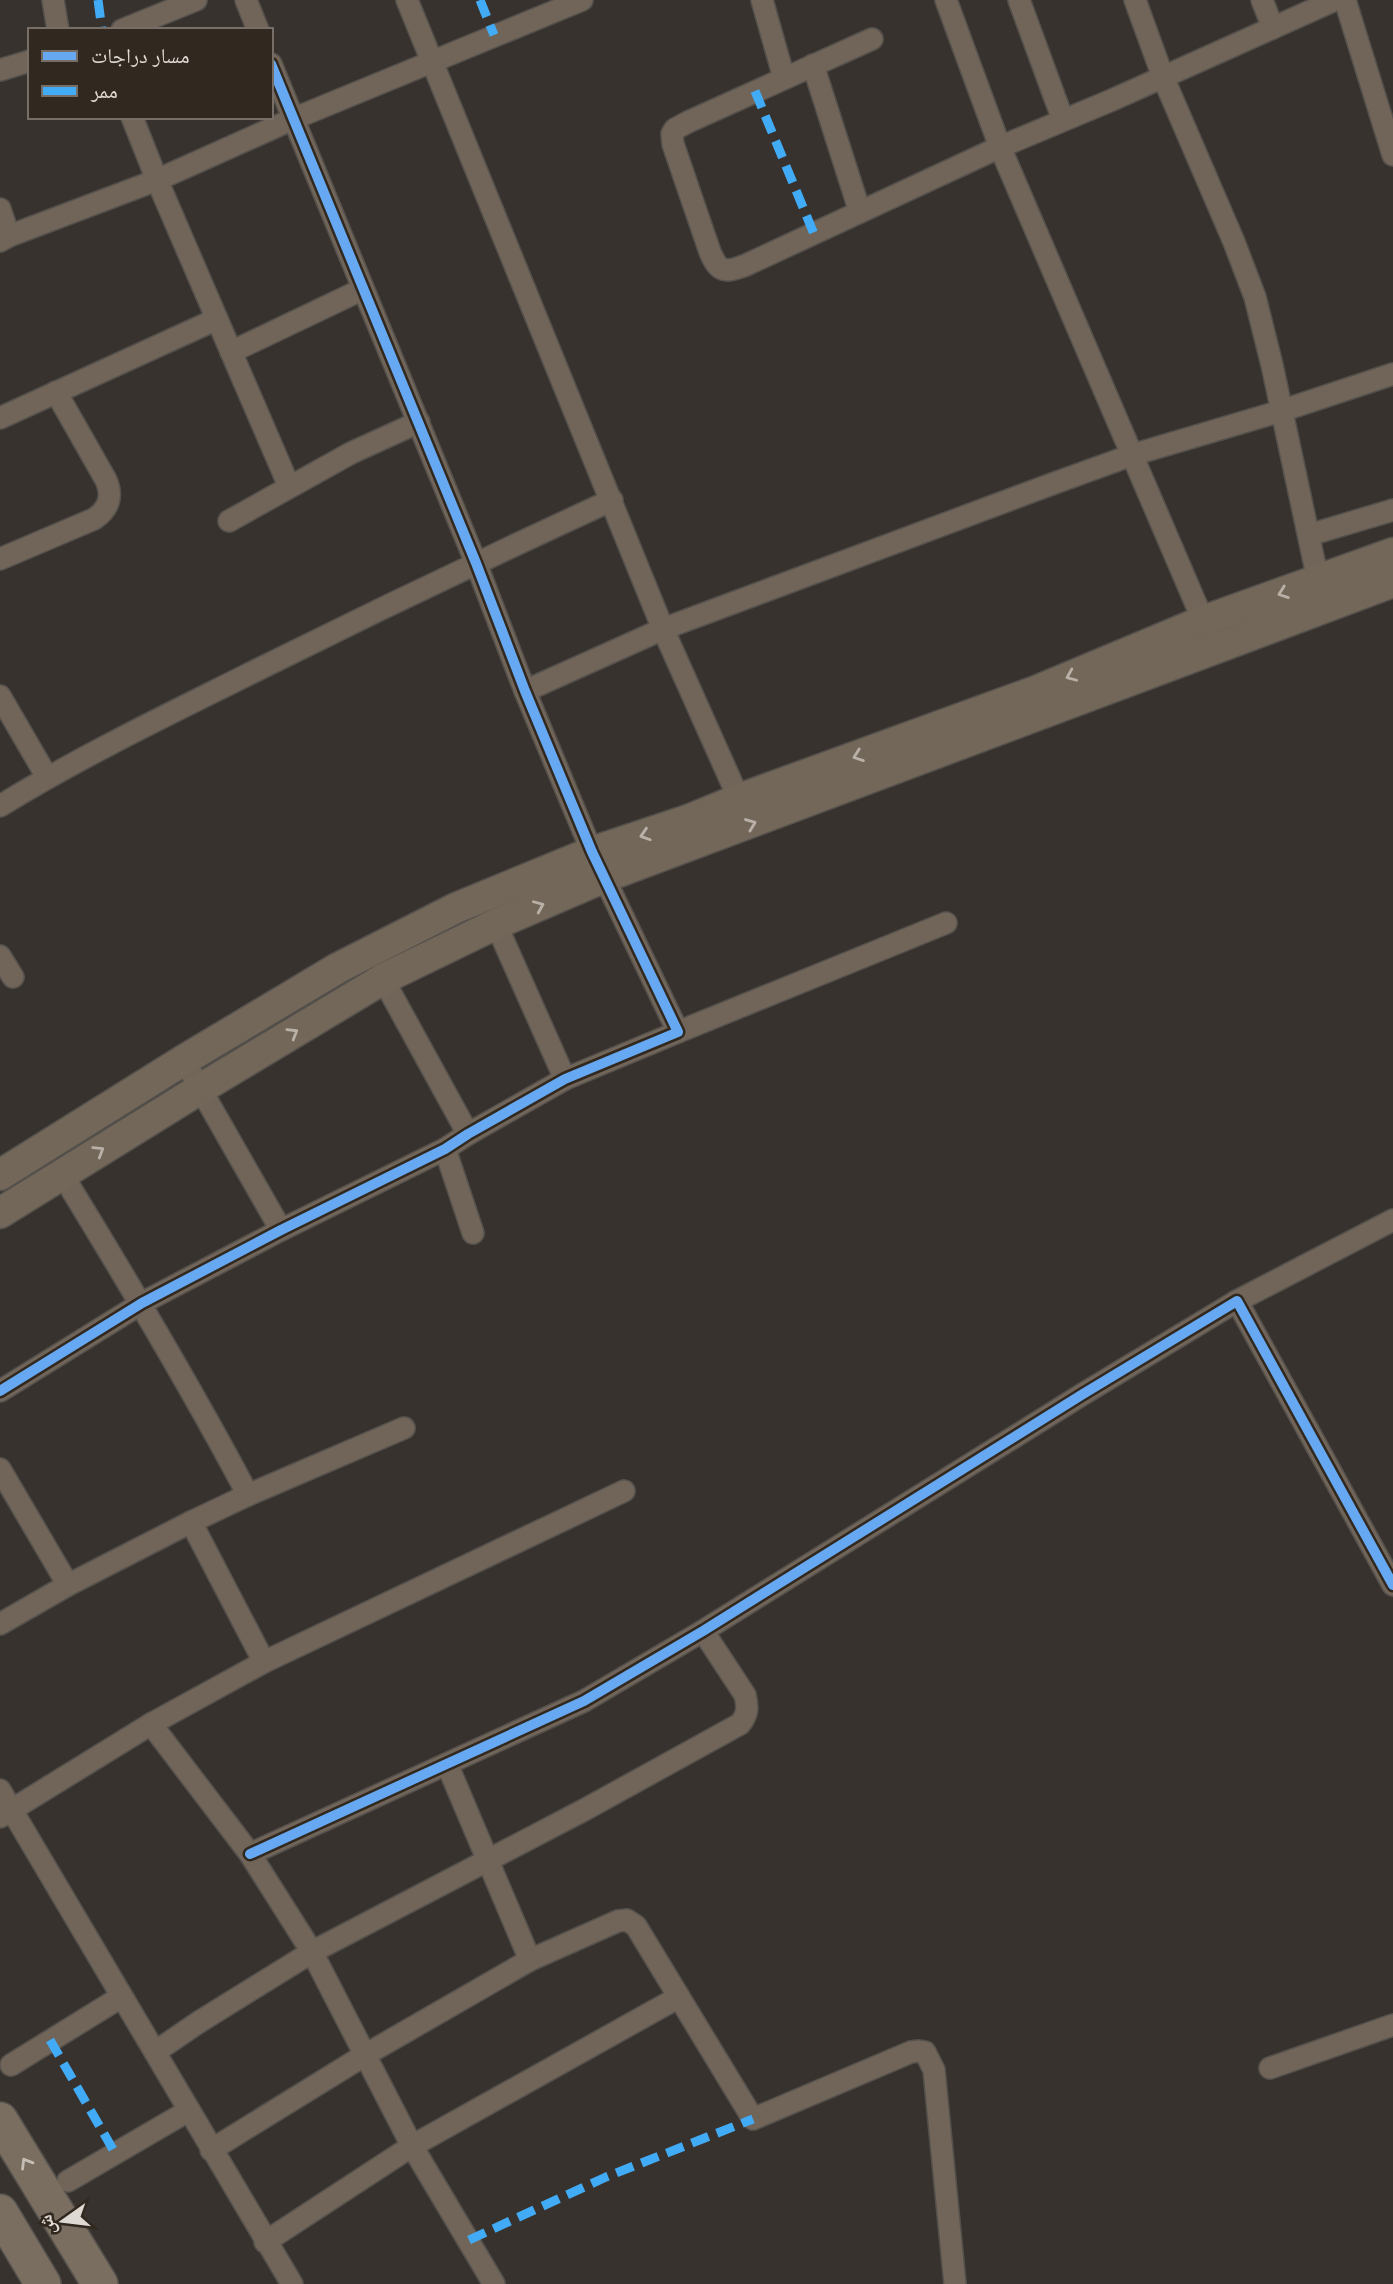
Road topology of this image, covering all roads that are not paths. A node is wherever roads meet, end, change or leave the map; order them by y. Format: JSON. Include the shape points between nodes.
{"nodes":[{"id":1,"x":53,"y":0,"type":"edge"},
{"id":2,"x":196,"y":0,"type":"edge"},
{"id":3,"x":246,"y":0,"type":"edge"},
{"id":4,"x":407,"y":0,"type":"edge"},
{"id":5,"x":582,"y":0,"type":"edge"},
{"id":6,"x":762,"y":0,"type":"edge"},
{"id":7,"x":946,"y":0,"type":"edge"},
{"id":8,"x":1019,"y":0,"type":"edge"},
{"id":9,"x":1135,"y":0,"type":"edge"},
{"id":10,"x":1262,"y":0,"type":"edge"},
{"id":11,"x":1335,"y":0,"type":"edge"},
{"id":12,"x":1345,"y":0,"type":"edge"},
{"id":13,"x":1273,"y":27,"type":"junction"},
{"id":14,"x":58,"y":28,"type":"edge"},
{"id":15,"x":127,"y":28,"type":"edge"},
{"id":16,"x":257,"y":28,"type":"edge"},
{"id":17,"x":872,"y":39,"type":"dead end"},
{"id":18,"x":433,"y":60,"type":"junction"},
{"id":19,"x":28,"y":62,"type":"edge"},
{"id":20,"x":813,"y":65,"type":"junction"},
{"id":21,"x":273,"y":69,"type":"edge"},
{"id":22,"x":0,"y":70,"type":"edge"},
{"id":23,"x":1163,"y":77,"type":"junction"},
{"id":24,"x":785,"y":78,"type":"junction"},
{"id":25,"x":133,"y":119,"type":"edge"},
{"id":26,"x":293,"y":119,"type":"junction"},
{"id":27,"x":1063,"y":120,"type":"junction"},
{"id":28,"x":1000,"y":147,"type":"junction"},
{"id":29,"x":1393,"y":155,"type":"edge"},
{"id":30,"x":157,"y":180,"type":"junction"},
{"id":31,"x":0,"y":209,"type":"edge"},
{"id":32,"x":860,"y":212,"type":"junction"},
{"id":33,"x":5,"y":239,"type":"edge"},
{"id":34,"x":363,"y":289,"type":"junction"},
{"id":35,"x":217,"y":319,"type":"junction"},
{"id":36,"x":231,"y":352,"type":"junction"},
{"id":37,"x":1393,"y":374,"type":"edge"},
{"id":38,"x":56,"y":392,"type":"junction"},
{"id":39,"x":1281,"y":411,"type":"junction"},
{"id":40,"x":0,"y":418,"type":"edge"},
{"id":41,"x":419,"y":422,"type":"junction"},
{"id":42,"x":1132,"y":455,"type":"junction"},
{"id":43,"x":289,"y":486,"type":"junction"},
{"id":44,"x":612,"y":500,"type":"junction"},
{"id":45,"x":1393,"y":510,"type":"edge"},
{"id":46,"x":229,"y":521,"type":"dead end"},
{"id":47,"x":1309,"y":535,"type":"junction"},
{"id":48,"x":1393,"y":553,"type":"edge"},
{"id":49,"x":0,"y":559,"type":"edge"},
{"id":50,"x":476,"y":563,"type":"junction"},
{"id":51,"x":1318,"y":580,"type":"junction"},
{"id":52,"x":1393,"y":582,"type":"edge"},
{"id":53,"x":1203,"y":621,"type":"junction"},
{"id":54,"x":663,"y":629,"type":"junction"},
{"id":55,"x":1215,"y":649,"type":"junction"},
{"id":56,"x":525,"y":691,"type":"junction"},
{"id":57,"x":0,"y":696,"type":"edge"},
{"id":58,"x":47,"y":777,"type":"junction"},
{"id":59,"x":738,"y":799,"type":"junction"},
{"id":60,"x":0,"y":806,"type":"edge"},
{"id":61,"x":599,"y":865,"type":"junction"},
{"id":62,"x":946,"y":923,"type":"dead end"},
{"id":63,"x":496,"y":924,"type":"junction"},
{"id":64,"x":0,"y":956,"type":"edge"},
{"id":65,"x":13,"y":977,"type":"dead end"},
{"id":66,"x":383,"y":979,"type":"junction"},
{"id":67,"x":678,"y":1032,"type":"junction"},
{"id":68,"x":184,"y":1060,"type":"junction"},
{"id":69,"x":565,"y":1079,"type":"junction"},
{"id":70,"x":200,"y":1089,"type":"junction"},
{"id":71,"x":468,"y":1134,"type":"junction"},
{"id":72,"x":445,"y":1149,"type":"junction"},
{"id":73,"x":62,"y":1174,"type":"junction"},
{"id":74,"x":0,"y":1175,"type":"edge"},
{"id":75,"x":0,"y":1213,"type":"edge"},
{"id":76,"x":1393,"y":1220,"type":"edge"},
{"id":77,"x":281,"y":1230,"type":"junction"},
{"id":78,"x":472,"y":1233,"type":"dead end"},
{"id":79,"x":1237,"y":1301,"type":"junction"},
{"id":80,"x":142,"y":1303,"type":"junction"},
{"id":81,"x":0,"y":1391,"type":"edge"},
{"id":82,"x":404,"y":1428,"type":"dead end"},
{"id":83,"x":0,"y":1469,"type":"edge"},
{"id":84,"x":624,"y":1491,"type":"dead end"},
{"id":85,"x":248,"y":1495,"type":"junction"},
{"id":86,"x":191,"y":1522,"type":"junction"},
{"id":87,"x":68,"y":1585,"type":"junction"},
{"id":88,"x":1393,"y":1585,"type":"edge"},
{"id":89,"x":0,"y":1624,"type":"edge"},
{"id":90,"x":704,"y":1631,"type":"junction"},
{"id":91,"x":264,"y":1662,"type":"junction"},
{"id":92,"x":151,"y":1724,"type":"junction"},
{"id":93,"x":447,"y":1764,"type":"junction"},
{"id":94,"x":0,"y":1790,"type":"edge"},
{"id":95,"x":6,"y":1814,"type":"edge"},
{"id":96,"x":250,"y":1854,"type":"junction"},
{"id":97,"x":486,"y":1859,"type":"junction"},
{"id":98,"x":312,"y":1952,"type":"junction"},
{"id":99,"x":530,"y":1960,"type":"junction"},
{"id":100,"x":121,"y":1997,"type":"junction"},
{"id":101,"x":679,"y":1997,"type":"junction"},
{"id":102,"x":1393,"y":2025,"type":"edge"},
{"id":103,"x":155,"y":2052,"type":"junction"},
{"id":104,"x":365,"y":2055,"type":"junction"},
{"id":105,"x":11,"y":2064,"type":"dead end"},
{"id":106,"x":1270,"y":2068,"type":"dead end"},
{"id":107,"x":188,"y":2111,"type":"junction"},
{"id":108,"x":0,"y":2120,"type":"edge"},
{"id":109,"x":412,"y":2147,"type":"junction"},
{"id":110,"x":211,"y":2150,"type":"junction"},
{"id":111,"x":68,"y":2181,"type":"dead end"},
{"id":112,"x":0,"y":2212,"type":"edge"},
{"id":113,"x":265,"y":2242,"type":"junction"},
{"id":114,"x":43,"y":2284,"type":"edge"},
{"id":115,"x":100,"y":2284,"type":"edge"},
{"id":116,"x":292,"y":2284,"type":"edge"},
{"id":117,"x":494,"y":2284,"type":"edge"},
{"id":118,"x":955,"y":2284,"type":"edge"}],
"edges":[{"from":1,"to":14,"type":"street"},
{"from":2,"to":15,"type":"street"},
{"from":3,"to":16,"type":"street"},
{"from":4,"to":18,"type":"street"},
{"from":5,"to":18,"type":"street"},
{"from":6,"to":24,"type":"street"},
{"from":7,"to":28,"type":"street"},
{"from":8,"to":27,"type":"street"},
{"from":9,"to":23,"type":"street"},
{"from":10,"to":13,"type":"street"},
{"from":11,"to":13,"type":"street"},
{"from":12,"to":29,"type":"street"},
{"from":13,"to":23,"type":"street"},
{"from":17,"to":20,"type":"street"},
{"from":18,"to":26,"type":"street"},
{"from":18,"to":44,"type":"street"},
{"from":19,"to":22,"type":"street"},
{"from":20,"to":24,"type":"street"},
{"from":20,"to":32,"type":"street"},
{"from":21,"to":26,"type":"street"},
{"from":23,"to":27,"type":"street"},
{"from":23,"to":39,"type":"street","via":[[1255,297]]},
{"from":24,"to":32,"type":"street","via":[[688,122],[672,134],[715,264],[730,271]]},
{"from":25,"to":30,"type":"street"},
{"from":26,"to":30,"type":"street"},
{"from":26,"to":34,"type":"street"},
{"from":27,"to":28,"type":"street"},
{"from":28,"to":32,"type":"street"},
{"from":28,"to":42,"type":"street"},
{"from":30,"to":33,"type":"street"},
{"from":30,"to":35,"type":"street"},
{"from":31,"to":33,"type":"street"},
{"from":34,"to":36,"type":"street"},
{"from":34,"to":41,"type":"street"},
{"from":35,"to":36,"type":"street"},
{"from":35,"to":38,"type":"street"},
{"from":36,"to":43,"type":"street"},
{"from":37,"to":39,"type":"street"},
{"from":38,"to":40,"type":"street"},
{"from":38,"to":49,"type":"street","via":[[106,480],[108,503],[94,519]]},
{"from":39,"to":42,"type":"street"},
{"from":39,"to":47,"type":"street"},
{"from":41,"to":43,"type":"street"},
{"from":41,"to":50,"type":"street"},
{"from":42,"to":53,"type":"street"},
{"from":42,"to":54,"type":"street"},
{"from":43,"to":46,"type":"street"},
{"from":44,"to":50,"type":"street"},
{"from":44,"to":54,"type":"street"},
{"from":45,"to":47,"type":"street"},
{"from":47,"to":51,"type":"street"},
{"from":48,"to":51,"type":"main road"},
{"from":50,"to":56,"type":"street"},
{"from":50,"to":58,"type":"street"},
{"from":51,"to":53,"type":"main road","one_way":true},
{"from":52,"to":55,"type":"main road"},
{"from":53,"to":55,"type":"street"},
{"from":53,"to":59,"type":"main road","one_way":true,"via":[[1036,691]]},
{"from":54,"to":56,"type":"street"},
{"from":54,"to":59,"type":"street"},
{"from":61,"to":55,"type":"main road","one_way":true},
{"from":56,"to":61,"type":"street"},
{"from":57,"to":58,"type":"street"},
{"from":58,"to":60,"type":"street"},
{"from":59,"to":61,"type":"main road","one_way":true},
{"from":63,"to":61,"type":"main road","one_way":true},
{"from":61,"to":67,"type":"street"},
{"from":61,"to":68,"type":"main road","via":[[456,908],[338,968]]},
{"from":62,"to":67,"type":"street"},
{"from":63,"to":66,"type":"main road"},
{"from":63,"to":69,"type":"street"},
{"from":64,"to":65,"type":"street"},
{"from":70,"to":66,"type":"main road","one_way":true},
{"from":66,"to":71,"type":"street"},
{"from":67,"to":69,"type":"street"},
{"from":68,"to":70,"type":"street"},
{"from":68,"to":74,"type":"main road"},
{"from":69,"to":71,"type":"street"},
{"from":73,"to":70,"type":"main road","one_way":true},
{"from":70,"to":77,"type":"street"},
{"from":71,"to":72,"type":"street"},
{"from":72,"to":77,"type":"street"},
{"from":72,"to":78,"type":"street"},
{"from":73,"to":75,"type":"main road"},
{"from":73,"to":80,"type":"street"},
{"from":76,"to":79,"type":"street"},
{"from":77,"to":80,"type":"street"},
{"from":79,"to":88,"type":"street"},
{"from":79,"to":90,"type":"street"},
{"from":80,"to":81,"type":"street"},
{"from":80,"to":85,"type":"street"},
{"from":82,"to":85,"type":"street"},
{"from":83,"to":87,"type":"street"},
{"from":84,"to":91,"type":"street"},
{"from":85,"to":86,"type":"street"},
{"from":86,"to":87,"type":"street"},
{"from":86,"to":91,"type":"street"},
{"from":87,"to":89,"type":"street"},
{"from":90,"to":93,"type":"street","via":[[584,1701]]},
{"from":90,"to":97,"type":"street","via":[[745,1695],[746,1717],[740,1724]]},
{"from":91,"to":92,"type":"street"},
{"from":92,"to":95,"type":"street"},
{"from":92,"to":96,"type":"street"},
{"from":93,"to":96,"type":"street"},
{"from":93,"to":97,"type":"street"},
{"from":94,"to":95,"type":"street"},
{"from":95,"to":100,"type":"street"},
{"from":96,"to":98,"type":"street"},
{"from":97,"to":98,"type":"street"},
{"from":97,"to":99,"type":"street"},
{"from":98,"to":103,"type":"street"},
{"from":98,"to":104,"type":"street"},
{"from":99,"to":101,"type":"street","via":[[627,1920],[636,1926]]},
{"from":99,"to":104,"type":"street"},
{"from":100,"to":103,"type":"street"},
{"from":100,"to":105,"type":"street"},
{"from":101,"to":109,"type":"street"},
{"from":101,"to":118,"type":"street","via":[[753,2119],[911,2052],[925,2052],[934,2070]]},
{"from":102,"to":106,"type":"street"},
{"from":103,"to":107,"type":"street"},
{"from":104,"to":109,"type":"street"},
{"from":104,"to":110,"type":"street"},
{"from":107,"to":110,"type":"street"},
{"from":107,"to":111,"type":"street"},
{"from":115,"to":108,"type":"highway","one_way":true},
{"from":109,"to":113,"type":"street"},
{"from":109,"to":117,"type":"street"},
{"from":110,"to":113,"type":"street"},
{"from":112,"to":114,"type":"highway"},
{"from":113,"to":116,"type":"street"}]}
